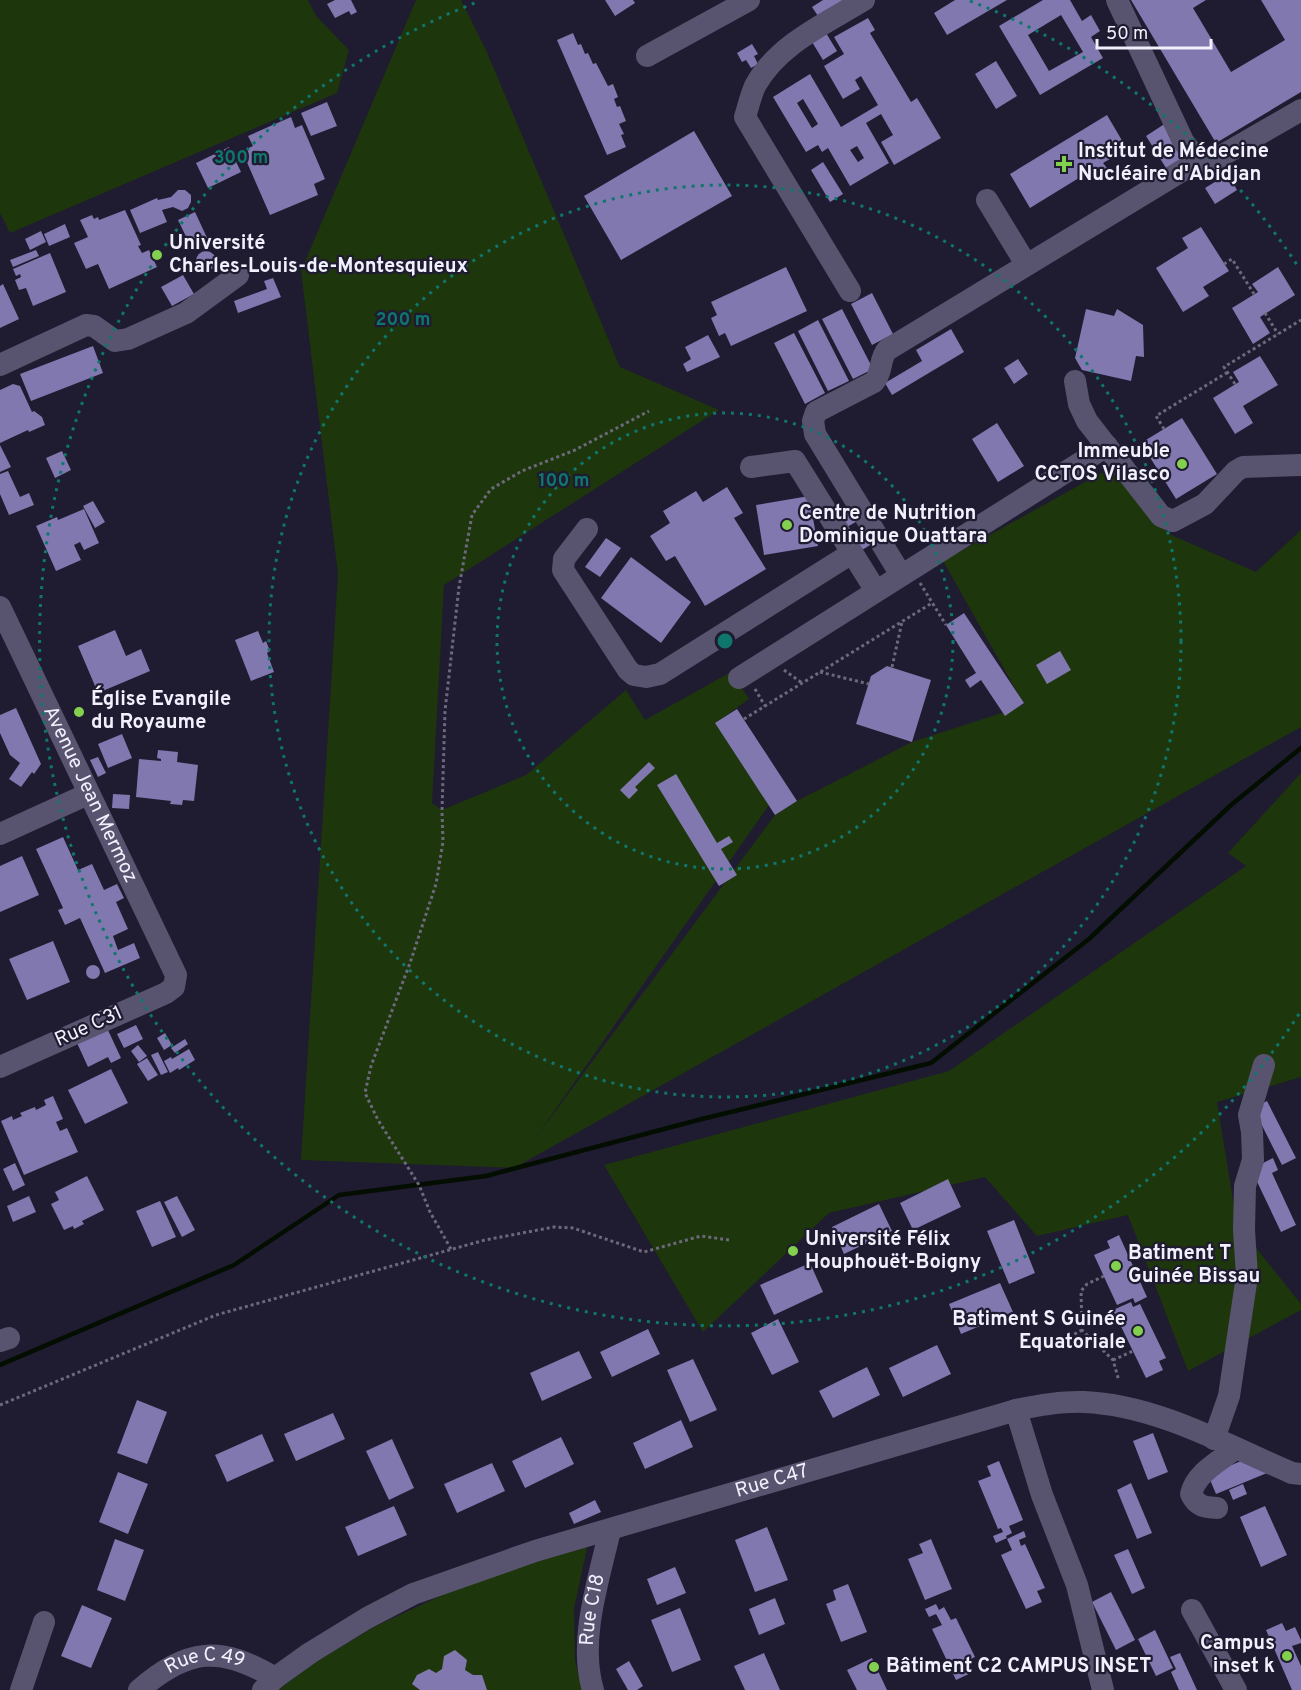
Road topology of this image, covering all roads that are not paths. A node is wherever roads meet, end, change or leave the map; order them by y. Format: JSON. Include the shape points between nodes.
{"nodes":[{"id":1,"x":749,"y":0,"type":"edge"},
{"id":2,"x":864,"y":0,"type":"edge"},
{"id":3,"x":1117,"y":0,"type":"edge"},
{"id":4,"x":647,"y":56,"type":"dead end"},
{"id":5,"x":1301,"y":110,"type":"edge"},
{"id":6,"x":1198,"y":161,"type":"junction"},
{"id":7,"x":987,"y":200,"type":"dead end"},
{"id":8,"x":1026,"y":264,"type":"junction"},
{"id":9,"x":238,"y":275,"type":"dead end"},
{"id":10,"x":850,"y":291,"type":"dead end"},
{"id":11,"x":0,"y":365,"type":"edge"},
{"id":12,"x":1076,"y":381,"type":"dead end"},
{"id":13,"x":1107,"y":446,"type":"junction"},
{"id":14,"x":1301,"y":453,"type":"edge"},
{"id":15,"x":1301,"y":465,"type":"edge"},
{"id":16,"x":751,"y":467,"type":"dead end"},
{"id":17,"x":1276,"y":467,"type":"junction"},
{"id":18,"x":587,"y":529,"type":"dead end"},
{"id":19,"x":852,"y":553,"type":"junction"},
{"id":20,"x":906,"y":572,"type":"junction"},
{"id":21,"x":876,"y":591,"type":"junction"},
{"id":22,"x":0,"y":607,"type":"edge"},
{"id":23,"x":739,"y":678,"type":"dead end"},
{"id":24,"x":88,"y":794,"type":"junction"},
{"id":25,"x":0,"y":834,"type":"edge"},
{"id":26,"x":175,"y":984,"type":"joint"},
{"id":27,"x":1264,"y":1065,"type":"dead end"},
{"id":28,"x":0,"y":1067,"type":"edge"},
{"id":29,"x":1016,"y":1410,"type":"junction"},
{"id":30,"x":1214,"y":1439,"type":"junction"},
{"id":31,"x":1235,"y":1449,"type":"junction"},
{"id":32,"x":1301,"y":1474,"type":"edge"},
{"id":33,"x":1217,"y":1508,"type":"dead end"},
{"id":34,"x":610,"y":1530,"type":"junction"},
{"id":35,"x":1192,"y":1610,"type":"dead end"},
{"id":36,"x":44,"y":1622,"type":"dead end"},
{"id":37,"x":269,"y":1684,"type":"edge"},
{"id":38,"x":21,"y":1690,"type":"edge"},
{"id":39,"x":139,"y":1690,"type":"edge"},
{"id":40,"x":593,"y":1690,"type":"edge"},
{"id":41,"x":1103,"y":1690,"type":"edge"},
{"id":42,"x":1236,"y":1690,"type":"edge"}],
"edges":[{"from":1,"to":4,"type":"street"},
{"from":2,"to":10,"type":"street","via":[[774,59],[755,87],[745,117]]},
{"from":3,"to":6,"type":"street","via":[[1183,141]]},
{"from":5,"to":6,"type":"street","via":[[1216,159]]},
{"from":6,"to":8,"type":"street"},
{"from":7,"to":8,"type":"street"},
{"from":8,"to":20,"type":"street","via":[[887,350],[874,382],[816,412],[815,434]]},
{"from":9,"to":11,"type":"street","via":[[186,313],[128,339],[115,341],[86,325]]},
{"from":12,"to":13,"type":"street","via":[[1079,404],[1087,421]]},
{"from":13,"to":17,"type":"street","via":[[1161,516],[1173,521],[1204,504],[1236,471],[1238,459]]},
{"from":13,"to":20,"type":"street"},
{"from":14,"to":17,"type":"street"},
{"from":15,"to":17,"type":"street"},
{"from":16,"to":19,"type":"street","via":[[795,461]]},
{"from":18,"to":19,"type":"street","via":[[564,559],[563,570],[628,670],[646,677],[660,674]]},
{"from":19,"to":21,"type":"street"},
{"from":20,"to":21,"type":"street"},
{"from":21,"to":23,"type":"street"},
{"from":22,"to":24,"type":"street","name":"Avenue Jean Mermoz"},
{"from":24,"to":25,"type":"street"},
{"from":24,"to":26,"type":"street","name":"Avenue Jean Mermoz","via":[[176,975]]},
{"from":26,"to":28,"type":"street","name":"Rue C31","via":[[166,993]]},
{"from":27,"to":30,"type":"street","via":[[1249,1115],[1253,1160],[1245,1186],[1244,1230],[1248,1276],[1229,1396]]},
{"from":29,"to":30,"type":"street","name":"Rue C47","via":[[1052,1403],[1111,1405],[1145,1411]]},
{"from":29,"to":34,"type":"street","name":"Rue C47"},
{"from":29,"to":41,"type":"street","via":[[1042,1495],[1077,1585]]},
{"from":30,"to":31,"type":"street","name":"Rue C47"},
{"from":31,"to":32,"type":"street","name":"Rue C47"},
{"from":31,"to":33,"type":"street","via":[[1194,1482],[1191,1494],[1195,1502]]},
{"from":34,"to":37,"type":"street","name":"Rue C47","via":[[535,1551],[413,1594],[310,1653]]},
{"from":34,"to":40,"type":"street","name":"Rue C18","via":[[588,1633],[587,1658]]},
{"from":35,"to":42,"type":"street"},
{"from":36,"to":38,"type":"street"},
{"from":37,"to":39,"type":"street","name":"Rue C 49","via":[[239,1659],[216,1655],[191,1658],[175,1665]]}]}
